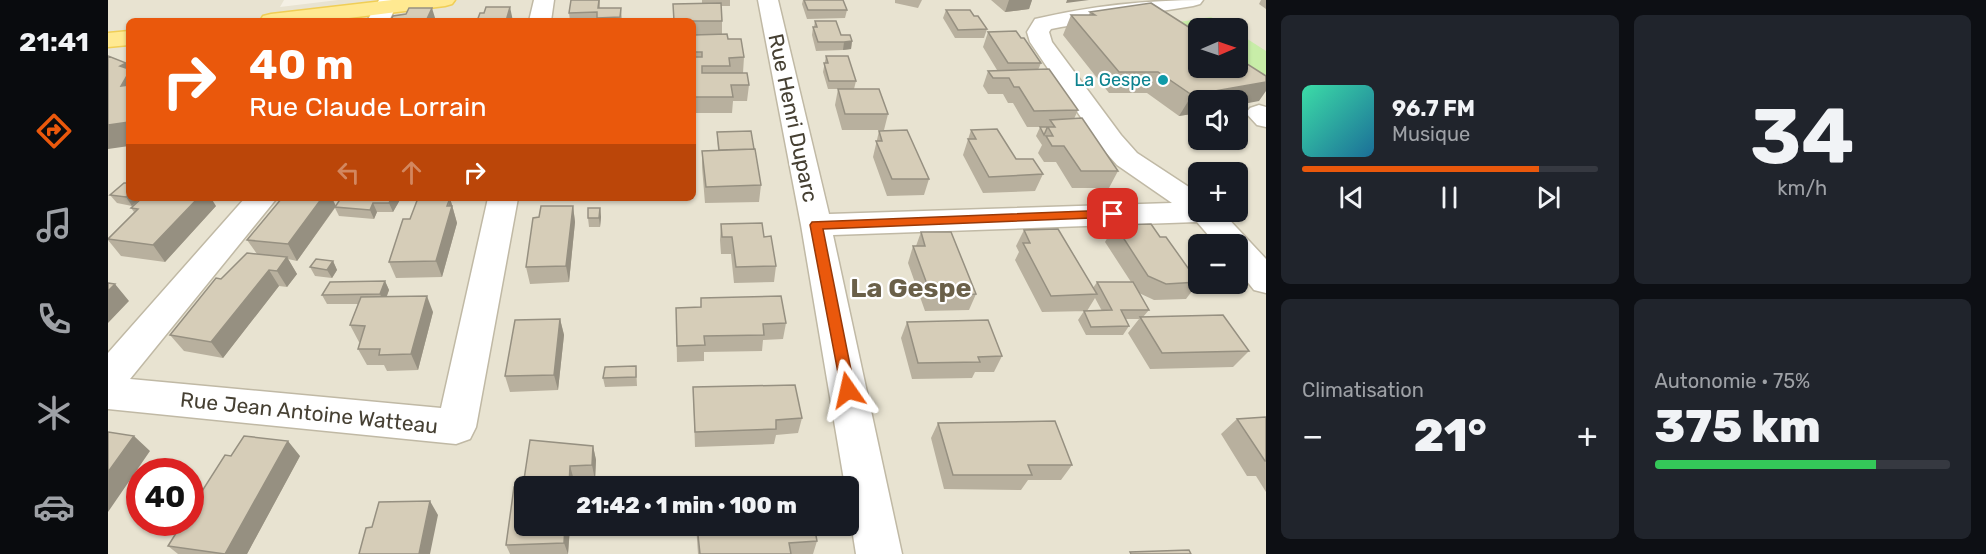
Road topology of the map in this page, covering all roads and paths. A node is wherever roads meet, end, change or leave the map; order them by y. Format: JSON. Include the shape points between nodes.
{"nodes":[{"id":1,"x":446,"y":0,"type":"edge"},
{"id":2,"x":544,"y":0,"type":"edge"},
{"id":3,"x":768,"y":0,"type":"edge"},
{"id":4,"x":1193,"y":0,"type":"edge"},
{"id":5,"x":384,"y":9,"type":"edge"},
{"id":6,"x":299,"y":18,"type":"edge"},
{"id":7,"x":541,"y":18,"type":"edge"},
{"id":8,"x":126,"y":38,"type":"edge"},
{"id":9,"x":108,"y":40,"type":"edge"},
{"id":10,"x":1188,"y":200,"type":"edge"},
{"id":11,"x":259,"y":201,"type":"edge"},
{"id":12,"x":502,"y":201,"type":"edge"},
{"id":13,"x":1188,"y":213,"type":"edge"},
{"id":14,"x":1214,"y":222,"type":"edge"},
{"id":15,"x":816,"y":225,"type":"junction"},
{"id":16,"x":1225,"y":234,"type":"edge"},
{"id":17,"x":1248,"y":260,"type":"edge"},
{"id":18,"x":1266,"y":281,"type":"edge"},
{"id":19,"x":108,"y":379,"type":"edge"},
{"id":20,"x":108,"y":393,"type":"edge"},
{"id":21,"x":879,"y":554,"type":"edge"}],
"edges":[{"from":1,"to":5,"type":"main road"},
{"from":2,"to":7,"type":"street"},
{"from":3,"to":15,"type":"street","name":"Rue Henri Duparc"},
{"from":4,"to":10,"type":"street","via":[[1061,20],[1043,24],[1038,32],[1041,42],[1126,159]]},
{"from":5,"to":6,"type":"main road"},
{"from":8,"to":9,"type":"main road"},
{"from":11,"to":19,"type":"street"},
{"from":12,"to":20,"type":"street","name":"Rue Jean Antoine Watteau","via":[[456,427]]},
{"from":13,"to":15,"type":"street"},
{"from":14,"to":16,"type":"street"},
{"from":15,"to":21,"type":"street","name":"Rue Henri Duparc"},
{"from":17,"to":18,"type":"street"}]}
